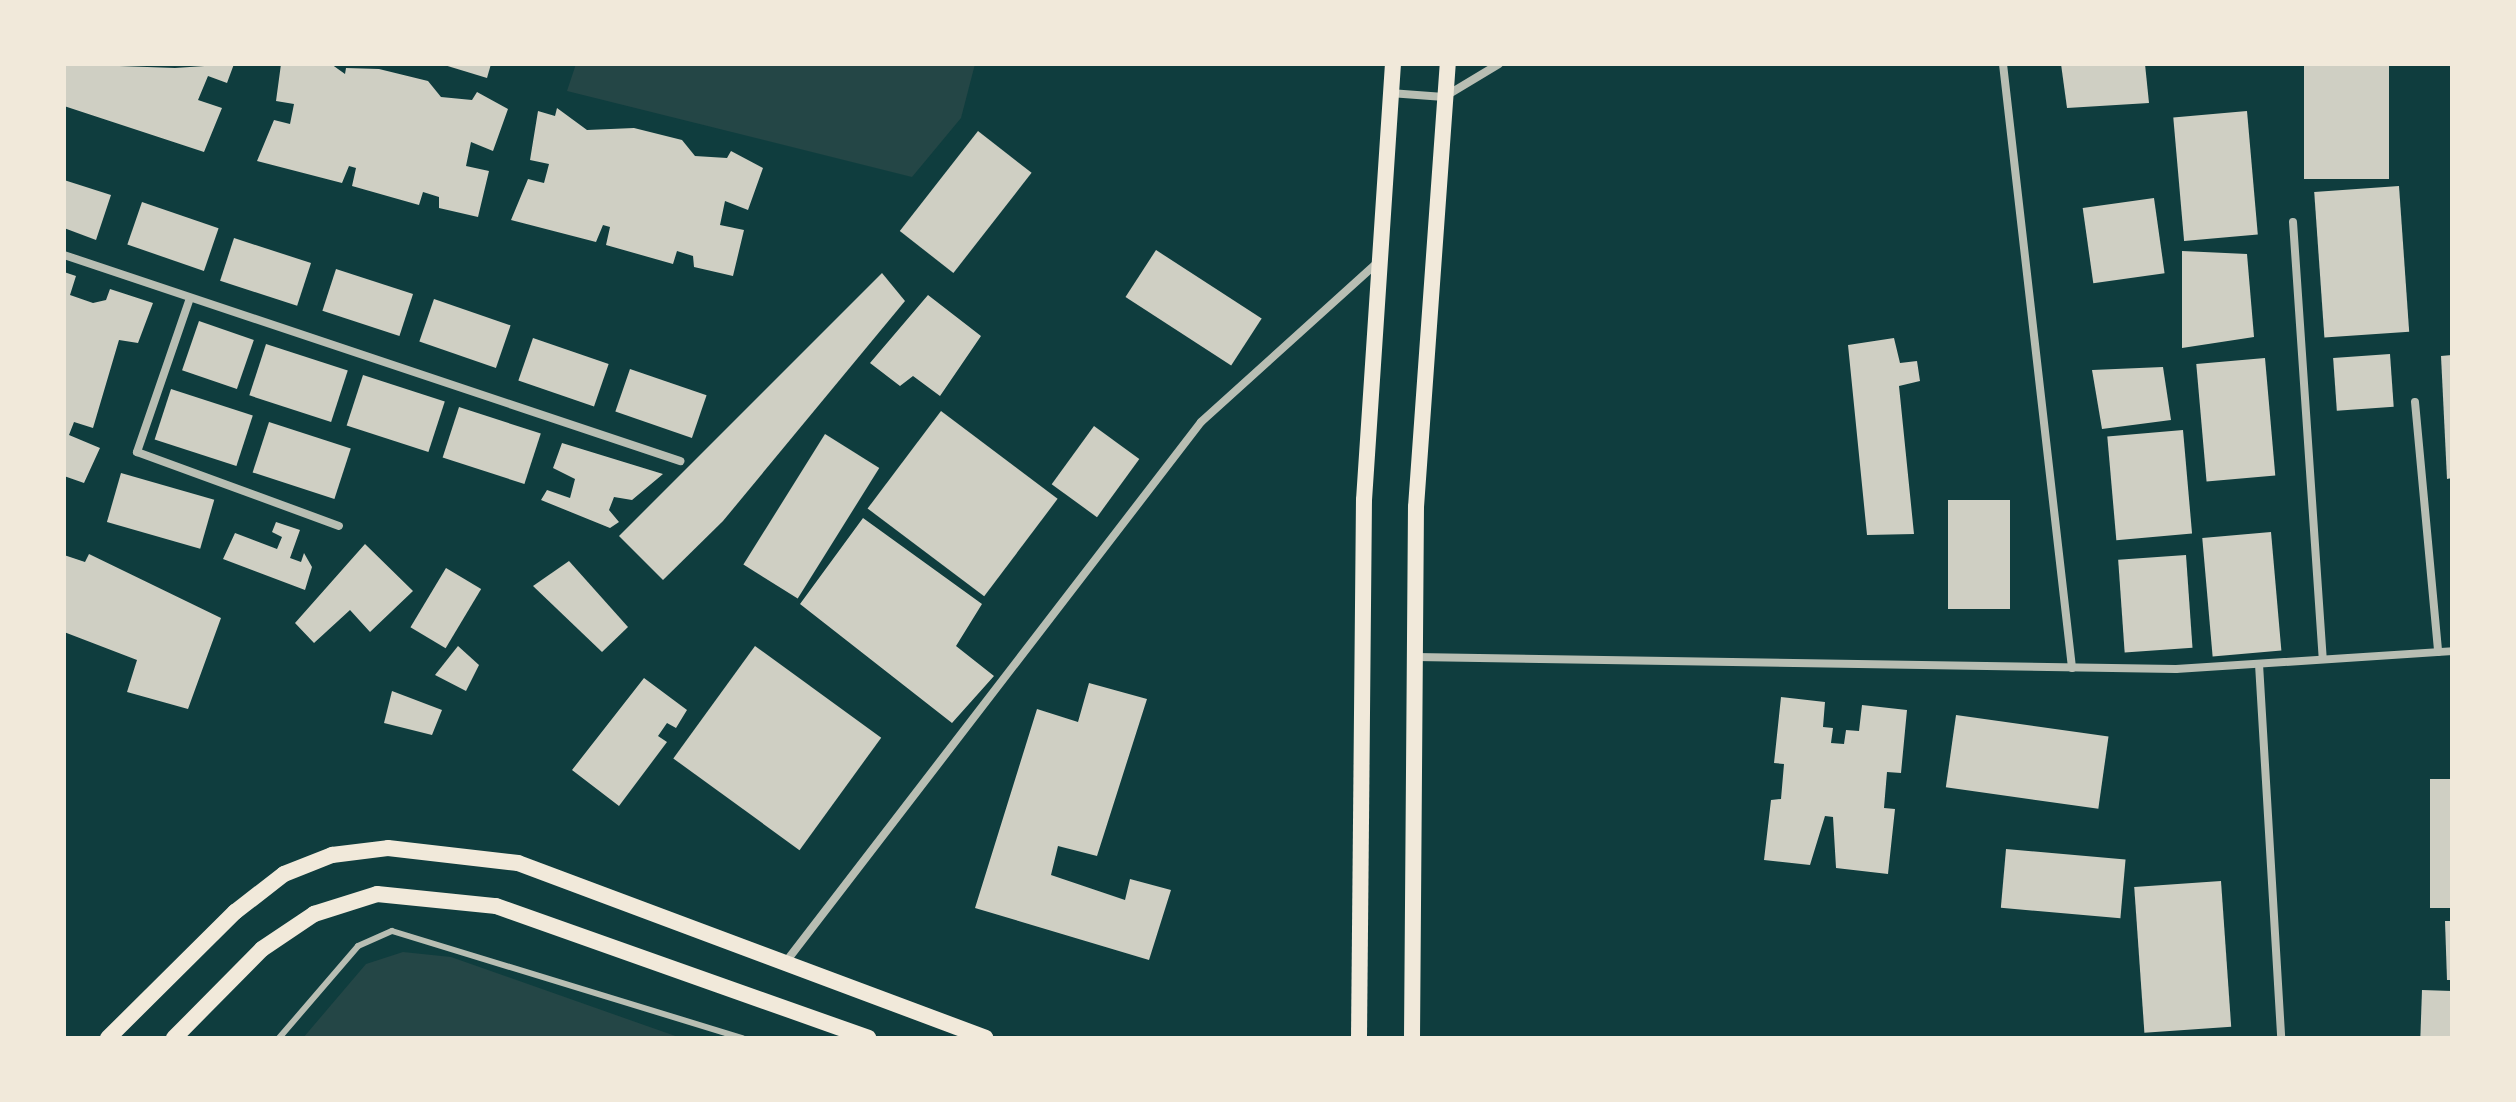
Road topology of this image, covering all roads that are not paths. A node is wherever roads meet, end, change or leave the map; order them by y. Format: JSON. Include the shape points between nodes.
{"nodes":[{"id":1,"x":1393,"y":64,"type":"edge"},
{"id":2,"x":1448,"y":64,"type":"edge"},
{"id":3,"x":1499,"y":64,"type":"edge"},
{"id":4,"x":2003,"y":64,"type":"edge"},
{"id":5,"x":1390,"y":93,"type":"junction"},
{"id":6,"x":1444,"y":97,"type":"junction"},
{"id":7,"x":2293,"y":222,"type":"dead end"},
{"id":8,"x":64,"y":255,"type":"edge"},
{"id":9,"x":1379,"y":261,"type":"junction"},
{"id":10,"x":190,"y":298,"type":"junction"},
{"id":11,"x":2415,"y":402,"type":"dead end"},
{"id":12,"x":680,"y":461,"type":"dead end"},
{"id":13,"x":339,"y":526,"type":"dead end"},
{"id":14,"x":2452,"y":651,"type":"edge"},
{"id":15,"x":2438,"y":652,"type":"junction"},
{"id":16,"x":1415,"y":657,"type":"junction"},
{"id":17,"x":2323,"y":659,"type":"junction"},
{"id":18,"x":2259,"y":664,"type":"junction"},
{"id":19,"x":2072,"y":668,"type":"junction"},
{"id":20,"x":785,"y":963,"type":"junction"},
{"id":21,"x":108,"y":1038,"type":"edge"},
{"id":22,"x":174,"y":1038,"type":"edge"},
{"id":23,"x":279,"y":1038,"type":"edge"},
{"id":24,"x":743,"y":1038,"type":"edge"},
{"id":25,"x":868,"y":1038,"type":"edge"},
{"id":26,"x":985,"y":1038,"type":"edge"},
{"id":27,"x":1359,"y":1038,"type":"edge"},
{"id":28,"x":1412,"y":1038,"type":"edge"},
{"id":29,"x":2281,"y":1038,"type":"edge"}],
"edges":[{"from":1,"to":5,"type":"main road"},
{"from":2,"to":6,"type":"main road"},
{"from":3,"to":6,"type":"street"},
{"from":4,"to":19,"type":"street"},
{"from":5,"to":6,"type":"street"},
{"from":5,"to":9,"type":"main road"},
{"from":6,"to":16,"type":"main road","via":[[1416,507]]},
{"from":7,"to":17,"type":"street"},
{"from":8,"to":10,"type":"street"},
{"from":9,"to":20,"type":"street","via":[[1201,422]]},
{"from":9,"to":27,"type":"main road","via":[[1364,500]]},
{"from":10,"to":12,"type":"street"},
{"from":10,"to":13,"type":"street","via":[[137,452]]},
{"from":11,"to":15,"type":"street"},
{"from":14,"to":15,"type":"street"},
{"from":15,"to":17,"type":"street"},
{"from":16,"to":19,"type":"street"},
{"from":16,"to":28,"type":"main road"},
{"from":17,"to":18,"type":"street"},
{"from":18,"to":19,"type":"street"},
{"from":18,"to":29,"type":"street"},
{"from":20,"to":21,"type":"main road","via":[[518,863],[388,848],[332,855],[284,874],[235,912]]},
{"from":20,"to":26,"type":"main road"},
{"from":22,"to":25,"type":"main road","via":[[262,949],[314,914],[377,894],[496,906]]},
{"from":23,"to":24,"type":"lane","via":[[358,946],[402,931]]}]}
